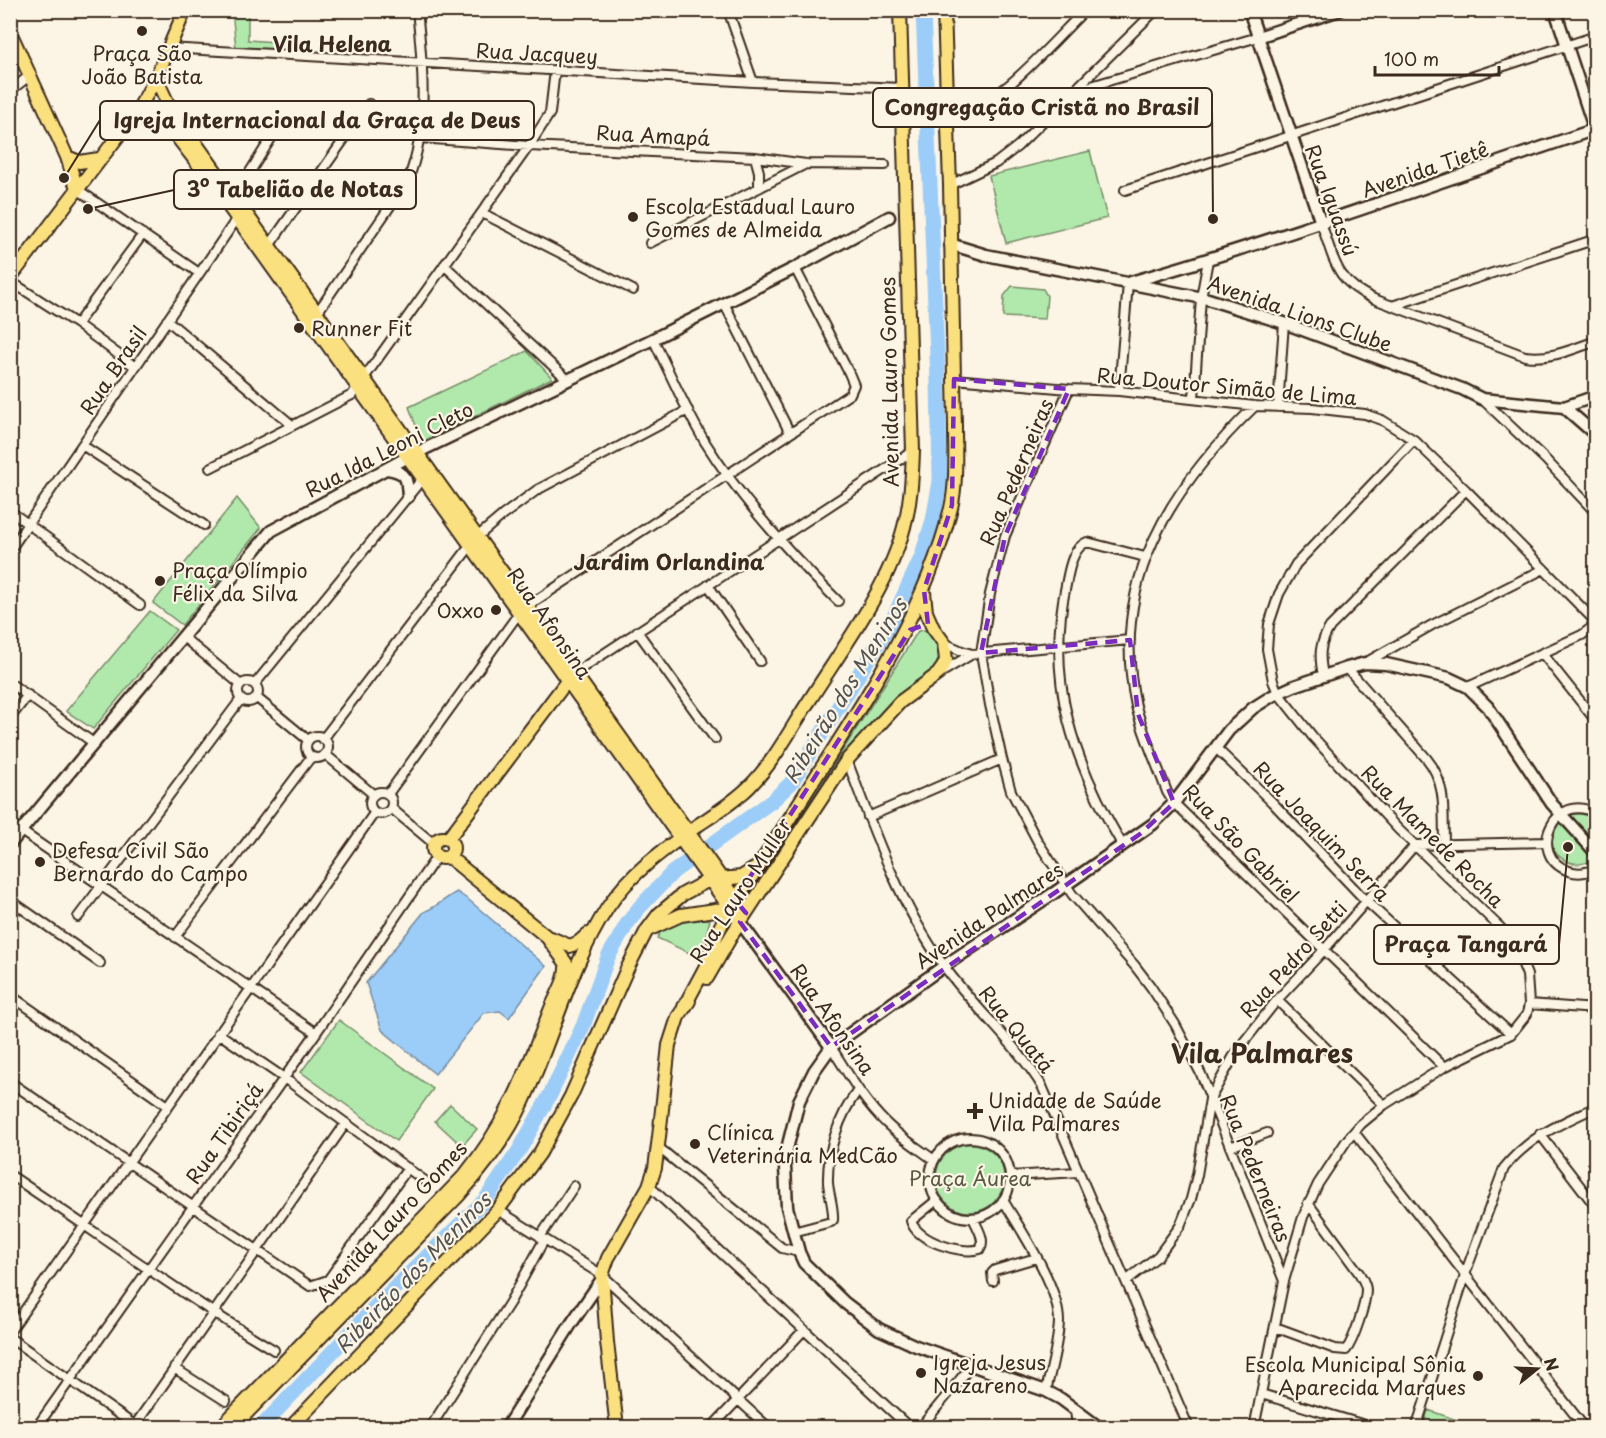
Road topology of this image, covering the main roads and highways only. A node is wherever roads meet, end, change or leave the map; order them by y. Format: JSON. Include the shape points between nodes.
{"nodes":[{"id":1,"x":185,"y":10,"type":"edge"},
{"id":2,"x":900,"y":10,"type":"edge"},
{"id":3,"x":944,"y":10,"type":"edge"},
{"id":4,"x":10,"y":32,"type":"edge"},
{"id":5,"x":156,"y":78,"type":"junction"},
{"id":6,"x":138,"y":110,"type":"junction"},
{"id":7,"x":67,"y":157,"type":"junction"},
{"id":8,"x":99,"y":159,"type":"junction"},
{"id":9,"x":77,"y":189,"type":"junction"},
{"id":10,"x":240,"y":213,"type":"junction"},
{"id":11,"x":10,"y":279,"type":"edge"},
{"id":12,"x":361,"y":384,"type":"junction"},
{"id":13,"x":413,"y":456,"type":"junction"},
{"id":14,"x":474,"y":542,"type":"junction"},
{"id":15,"x":924,"y":590,"type":"junction"},
{"id":16,"x":933,"y":628,"type":"junction"},
{"id":17,"x":901,"y":639,"type":"junction"},
{"id":18,"x":570,"y":677,"type":"junction"},
{"id":19,"x":687,"y":840,"type":"junction"},
{"id":20,"x":758,"y":867,"type":"junction"},
{"id":21,"x":715,"y":880,"type":"junction"},
{"id":22,"x":732,"y":904,"type":"junction"},
{"id":23,"x":743,"y":918,"type":"junction"},
{"id":24,"x":596,"y":926,"type":"junction"},
{"id":25,"x":647,"y":930,"type":"junction"},
{"id":26,"x":547,"y":937,"type":"junction"},
{"id":27,"x":684,"y":1007,"type":"junction"},
{"id":28,"x":292,"y":1427,"type":"edge"},
{"id":29,"x":220,"y":1428,"type":"edge"},
{"id":30,"x":232,"y":1428,"type":"edge"},
{"id":31,"x":617,"y":1428,"type":"edge"}],
"edges":[{"from":1,"to":5,"type":"main road"},
{"from":2,"to":19,"type":"main road","name":"Avenida Lauro Gomes","via":[[913,451],[904,529],[869,607],[772,759],[749,787]]},
{"from":3,"to":15,"type":"main road","via":[[955,463],[952,505]]},
{"from":4,"to":7,"type":"main road"},
{"from":5,"to":6,"type":"main road"},
{"from":5,"to":10,"type":"main road","name":"Rua Afonsina","via":[[169,106],[234,197]]},
{"from":6,"to":8,"type":"main road"},
{"from":6,"to":10,"type":"main road","name":"Rua Afonsina","via":[[166,121]]},
{"from":7,"to":8,"type":"main road","via":[[79,162]]},
{"from":7,"to":9,"type":"main road"},
{"from":8,"to":9,"type":"main road"},
{"from":9,"to":11,"type":"main road"},
{"from":10,"to":12,"type":"main road","name":"Rua Afonsina"},
{"from":10,"to":12,"type":"main road","name":"Rua Afonsina","via":[[317,313]]},
{"from":12,"to":13,"type":"main road","name":"Rua Afonsina"},
{"from":13,"to":14,"type":"main road","name":"Rua Afonsina"},
{"from":13,"to":14,"type":"main road","name":"Rua Afonsina","via":[[423,478]]},
{"from":14,"to":18,"type":"main road","name":"Rua Afonsina"},
{"from":15,"to":16,"type":"main road","via":[[926,612]]},
{"from":15,"to":17,"type":"main road","name":"Rua Lauro Muller"},
{"from":16,"to":17,"type":"main road","via":[[915,627]]},
{"from":16,"to":23,"type":"main road","name":"Rua Lauro Muller","via":[[944,643],[946,660],[938,674],[900,702],[847,760]]},
{"from":17,"to":20,"type":"main road","name":"Rua Lauro Muller"},
{"from":18,"to":19,"type":"main road","name":"Rua Afonsina"},
{"from":18,"to":26,"type":"main road","via":[[448,839],[453,848],[440,852]]},
{"from":19,"to":21,"type":"main road","name":"Rua Afonsina"},
{"from":19,"to":24,"type":"main road","name":"Avenida Lauro Gomes","via":[[634,876]]},
{"from":20,"to":21,"type":"main road","via":[[741,877]]},
{"from":20,"to":22,"type":"main road","name":"Rua Lauro Muller"},
{"from":21,"to":22,"type":"main road","name":"Rua Afonsina"},
{"from":21,"to":25,"type":"main road","via":[[692,888],[674,901]]},
{"from":22,"to":23,"type":"main road","name":"Rua Afonsina"},
{"from":22,"to":25,"type":"main road","via":[[681,915]]},
{"from":22,"to":27,"type":"main road","name":"Rua Lauro Muller"},
{"from":23,"to":27,"type":"main road","name":"Rua Lauro Muller","via":[[712,971]]},
{"from":24,"to":26,"type":"main road","name":"Avenida Lauro Gomes","via":[[573,945]]},
{"from":24,"to":30,"type":"main road","name":"Avenida Lauro Gomes","via":[[523,1101],[490,1158],[459,1195]]},
{"from":25,"to":28,"type":"main road","via":[[540,1154],[498,1210]]},
{"from":26,"to":29,"type":"main road","name":"Avenida Lauro Gomes","via":[[566,963],[563,980],[516,1096],[487,1146],[452,1189]]},
{"from":27,"to":31,"type":"main road","name":"Rua Lauro Muller","via":[[669,1045],[655,1168],[602,1277]]}]}
